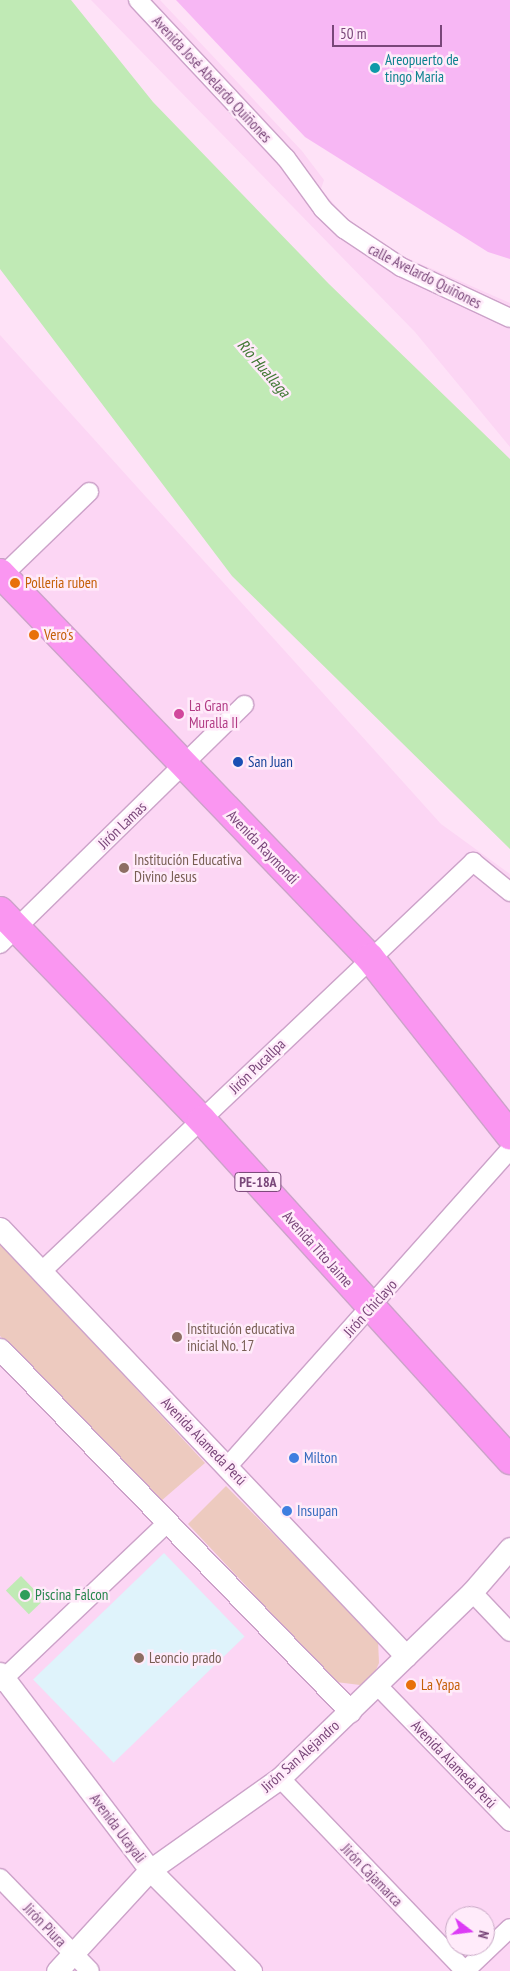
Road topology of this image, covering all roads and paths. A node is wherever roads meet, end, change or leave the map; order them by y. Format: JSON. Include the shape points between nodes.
{"nodes":[{"id":1,"x":138,"y":0,"type":"edge"},
{"id":2,"x":286,"y":158,"type":"joint"},
{"id":3,"x":510,"y":318,"type":"edge"},
{"id":4,"x":89,"y":492,"type":"dead end"},
{"id":5,"x":1,"y":575,"type":"edge"},
{"id":6,"x":244,"y":705,"type":"dead end"},
{"id":7,"x":184,"y":765,"type":"junction"},
{"id":8,"x":510,"y":892,"type":"edge"},
{"id":9,"x":6,"y":928,"type":"edge"},
{"id":10,"x":370,"y":958,"type":"junction"},
{"id":11,"x":202,"y":1120,"type":"junction"},
{"id":12,"x":510,"y":1135,"type":"edge"},
{"id":13,"x":510,"y":1149,"type":"edge"},
{"id":14,"x":0,"y":1228,"type":"edge"},
{"id":15,"x":42,"y":1272,"type":"junction"},
{"id":16,"x":371,"y":1308,"type":"junction"},
{"id":17,"x":0,"y":1349,"type":"edge"},
{"id":18,"x":510,"y":1460,"type":"edge"},
{"id":19,"x":228,"y":1466,"type":"junction"},
{"id":20,"x":167,"y":1523,"type":"junction"},
{"id":21,"x":510,"y":1548,"type":"edge"},
{"id":22,"x":472,"y":1592,"type":"junction"},
{"id":23,"x":510,"y":1632,"type":"edge"},
{"id":24,"x":406,"y":1656,"type":"junction"},
{"id":25,"x":2,"y":1678,"type":"edge"},
{"id":26,"x":376,"y":1684,"type":"junction"},
{"id":27,"x":350,"y":1710,"type":"junction"},
{"id":28,"x":280,"y":1778,"type":"junction"},
{"id":29,"x":510,"y":1822,"type":"edge"},
{"id":30,"x":150,"y":1870,"type":"junction"},
{"id":31,"x":0,"y":1878,"type":"edge"},
{"id":32,"x":510,"y":1928,"type":"edge"},
{"id":33,"x":74,"y":1955,"type":"junction"},
{"id":34,"x":57,"y":1971,"type":"edge"},
{"id":35,"x":90,"y":1971,"type":"edge"},
{"id":36,"x":251,"y":1971,"type":"edge"},
{"id":37,"x":465,"y":1971,"type":"edge"}],
"edges":[{"from":1,"to":2,"type":"street","name":"Avenida José Abelardo Quiñones"},
{"from":2,"to":3,"type":"street","name":"calle Avelardo Quiñones","via":[[323,209],[368,249]]},
{"from":4,"to":5,"type":"street"},
{"from":5,"to":7,"type":"highway","name":"Avenida Raymondi"},
{"from":6,"to":7,"type":"street","name":"Jirón Lamas"},
{"from":7,"to":9,"type":"street","name":"Jirón Lamas"},
{"from":7,"to":10,"type":"highway","name":"Avenida Raymondi"},
{"from":8,"to":10,"type":"street","name":"Jirón Pucallpa","via":[[474,862]]},
{"from":9,"to":11,"type":"highway","name":"Avenida Tito Jaime","number":"PE-18A"},
{"from":10,"to":11,"type":"street","name":"Jirón Pucallpa"},
{"from":10,"to":12,"type":"highway","name":"Avenida Raymondi"},
{"from":11,"to":15,"type":"street","name":"Jirón Pucallpa"},
{"from":11,"to":16,"type":"highway","name":"Avenida Tito Jaime","number":"PE-18A"},
{"from":13,"to":16,"type":"street","name":"Jirón Chiclayo"},
{"from":14,"to":15,"type":"street","name":"Avenida Alameda Perú"},
{"from":15,"to":19,"type":"street","name":"Avenida Alameda Perú"},
{"from":16,"to":18,"type":"highway","name":"Avenida Tito Jaime","number":"PE-18A"},
{"from":16,"to":19,"type":"street","name":"Jirón Chiclayo"},
{"from":17,"to":20,"type":"street"},
{"from":19,"to":24,"type":"street","name":"Avenida Alameda Perú"},
{"from":20,"to":25,"type":"street"},
{"from":20,"to":27,"type":"street"},
{"from":21,"to":22,"type":"street","name":"Jirón San Alejandro"},
{"from":22,"to":23,"type":"street"},
{"from":22,"to":24,"type":"street","name":"Jirón San Alejandro"},
{"from":24,"to":26,"type":"street","name":"Jirón San Alejandro"},
{"from":25,"to":30,"type":"street","name":"Avenida Ucayali"},
{"from":26,"to":27,"type":"street","name":"Jirón San Alejandro"},
{"from":26,"to":29,"type":"street","name":"Avenida Alameda Perú"},
{"from":27,"to":28,"type":"street","name":"Jirón San Alejandro"},
{"from":28,"to":30,"type":"street","name":"Jirón San Alejandro"},
{"from":28,"to":37,"type":"street","name":"Jirón Cajamarca"},
{"from":30,"to":33,"type":"street","name":"Jirón San Alejandro"},
{"from":30,"to":36,"type":"street","name":"Avenida Ucayali"},
{"from":31,"to":33,"type":"street","name":"Jirón Piura"},
{"from":32,"to":37,"type":"street"},
{"from":33,"to":34,"type":"street","name":"Jirón San Alejandro"},
{"from":33,"to":35,"type":"street","name":"Jirón Piura"}]}
